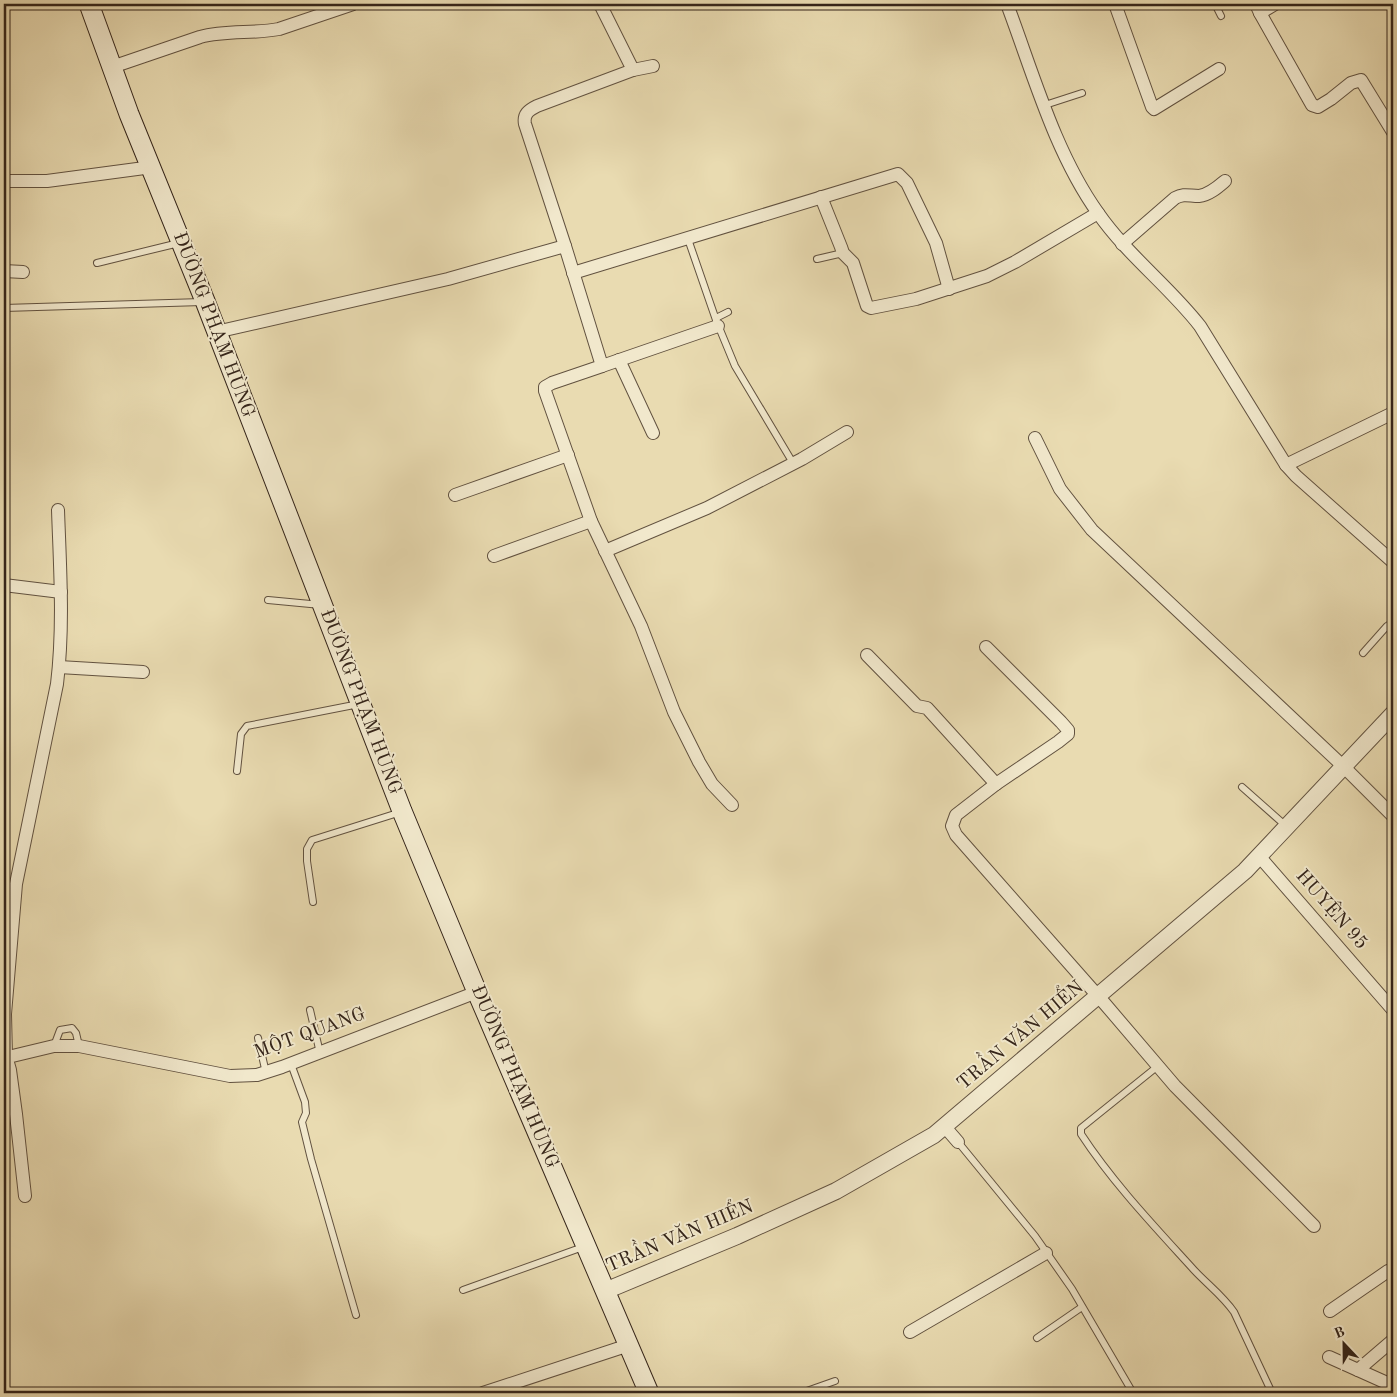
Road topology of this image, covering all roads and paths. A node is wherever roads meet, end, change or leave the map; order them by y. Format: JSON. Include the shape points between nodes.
{"nodes":[{"id":1,"x":89,"y":4,"type":"edge"},
{"id":2,"x":353,"y":4,"type":"edge"},
{"id":3,"x":600,"y":4,"type":"edge"},
{"id":4,"x":1007,"y":4,"type":"edge"},
{"id":5,"x":1115,"y":4,"type":"edge"},
{"id":6,"x":1215,"y":4,"type":"edge"},
{"id":7,"x":1275,"y":4,"type":"edge"},
{"id":8,"x":1258,"y":9,"type":"edge"},
{"id":9,"x":1221,"y":16,"type":"dead end"},
{"id":10,"x":653,"y":66,"type":"dead end"},
{"id":11,"x":112,"y":67,"type":"junction"},
{"id":12,"x":633,"y":70,"type":"junction"},
{"id":13,"x":1219,"y":70,"type":"dead end"},
{"id":14,"x":1082,"y":94,"type":"dead end"},
{"id":15,"x":1044,"y":105,"type":"junction"},
{"id":16,"x":1393,"y":132,"type":"edge"},
{"id":17,"x":152,"y":167,"type":"junction"},
{"id":18,"x":4,"y":181,"type":"edge"},
{"id":19,"x":1225,"y":181,"type":"dead end"},
{"id":20,"x":821,"y":197,"type":"junction"},
{"id":21,"x":1098,"y":213,"type":"junction"},
{"id":22,"x":688,"y":239,"type":"junction"},
{"id":23,"x":180,"y":242,"type":"junction"},
{"id":24,"x":1122,"y":244,"type":"junction"},
{"id":25,"x":565,"y":246,"type":"junction"},
{"id":26,"x":844,"y":253,"type":"junction"},
{"id":27,"x":818,"y":259,"type":"dead end"},
{"id":28,"x":97,"y":263,"type":"dead end"},
{"id":29,"x":4,"y":271,"type":"edge"},
{"id":30,"x":23,"y":272,"type":"dead end"},
{"id":31,"x":573,"y":273,"type":"junction"},
{"id":32,"x":949,"y":289,"type":"junction"},
{"id":33,"x":205,"y":302,"type":"junction"},
{"id":34,"x":4,"y":308,"type":"edge"},
{"id":35,"x":728,"y":312,"type":"dead end"},
{"id":36,"x":717,"y":323,"type":"junction"},
{"id":37,"x":216,"y":332,"type":"junction"},
{"id":38,"x":619,"y":360,"type":"junction"},
{"id":39,"x":602,"y":366,"type":"junction"},
{"id":40,"x":1393,"y":413,"type":"edge"},
{"id":41,"x":847,"y":432,"type":"dead end"},
{"id":42,"x":653,"y":433,"type":"dead end"},
{"id":43,"x":1035,"y":438,"type":"dead end"},
{"id":44,"x":568,"y":456,"type":"junction"},
{"id":45,"x":794,"y":463,"type":"junction"},
{"id":46,"x":1286,"y":465,"type":"junction"},
{"id":47,"x":455,"y":495,"type":"dead end"},
{"id":48,"x":58,"y":510,"type":"dead end"},
{"id":49,"x":591,"y":521,"type":"junction"},
{"id":50,"x":606,"y":551,"type":"junction"},
{"id":51,"x":494,"y":556,"type":"dead end"},
{"id":52,"x":1393,"y":562,"type":"edge"},
{"id":53,"x":4,"y":585,"type":"edge"},
{"id":54,"x":61,"y":592,"type":"junction"},
{"id":55,"x":268,"y":600,"type":"dead end"},
{"id":56,"x":322,"y":605,"type":"junction"},
{"id":57,"x":1393,"y":622,"type":"edge"},
{"id":58,"x":986,"y":647,"type":"dead end"},
{"id":59,"x":1363,"y":653,"type":"dead end"},
{"id":60,"x":867,"y":654,"type":"dead end"},
{"id":61,"x":59,"y":667,"type":"junction"},
{"id":62,"x":143,"y":672,"type":"dead end"},
{"id":63,"x":360,"y":703,"type":"junction"},
{"id":64,"x":1393,"y":714,"type":"edge"},
{"id":65,"x":237,"y":771,"type":"dead end"},
{"id":66,"x":1354,"y":777,"type":"junction"},
{"id":67,"x":996,"y":784,"type":"junction"},
{"id":68,"x":1242,"y":787,"type":"dead end"},
{"id":69,"x":732,"y":805,"type":"dead end"},
{"id":70,"x":402,"y":811,"type":"junction"},
{"id":71,"x":1393,"y":816,"type":"edge"},
{"id":72,"x":1287,"y":827,"type":"junction"},
{"id":73,"x":1259,"y":856,"type":"junction"},
{"id":74,"x":313,"y":902,"type":"dead end"},
{"id":75,"x":477,"y":992,"type":"junction"},
{"id":76,"x":1104,"y":1002,"type":"junction"},
{"id":77,"x":310,"y":1010,"type":"dead end"},
{"id":78,"x":1393,"y":1010,"type":"edge"},
{"id":79,"x":258,"y":1038,"type":"dead end"},
{"id":80,"x":54,"y":1046,"type":"junction"},
{"id":81,"x":79,"y":1046,"type":"junction"},
{"id":82,"x":320,"y":1053,"type":"junction"},
{"id":83,"x":5,"y":1057,"type":"edge"},
{"id":84,"x":291,"y":1064,"type":"junction"},
{"id":85,"x":1158,"y":1066,"type":"junction"},
{"id":86,"x":266,"y":1073,"type":"junction"},
{"id":87,"x":951,"y":1135,"type":"junction"},
{"id":88,"x":25,"y":1196,"type":"dead end"},
{"id":89,"x":1314,"y":1226,"type":"dead end"},
{"id":90,"x":587,"y":1246,"type":"junction"},
{"id":91,"x":1046,"y":1253,"type":"junction"},
{"id":92,"x":1388,"y":1271,"type":"edge"},
{"id":93,"x":463,"y":1290,"type":"dead end"},
{"id":94,"x":605,"y":1290,"type":"junction"},
{"id":95,"x":1082,"y":1307,"type":"junction"},
{"id":96,"x":1330,"y":1311,"type":"dead end"},
{"id":97,"x":356,"y":1315,"type":"dead end"},
{"id":98,"x":910,"y":1332,"type":"dead end"},
{"id":99,"x":1037,"y":1338,"type":"dead end"},
{"id":100,"x":1393,"y":1340,"type":"edge"},
{"id":101,"x":629,"y":1345,"type":"junction"},
{"id":102,"x":1329,"y":1357,"type":"dead end"},
{"id":103,"x":1358,"y":1370,"type":"junction"},
{"id":104,"x":835,"y":1381,"type":"dead end"},
{"id":105,"x":1393,"y":1388,"type":"edge"},
{"id":106,"x":483,"y":1393,"type":"edge"},
{"id":107,"x":649,"y":1393,"type":"edge"},
{"id":108,"x":801,"y":1393,"type":"edge"},
{"id":109,"x":1133,"y":1393,"type":"edge"},
{"id":110,"x":1272,"y":1393,"type":"edge"}],
"edges":[{"from":1,"to":11,"type":"main road","name":"ĐƯỜNG PHẠM HÙNG"},
{"from":2,"to":11,"type":"street","via":[[273,30],[200,37]]},
{"from":3,"to":12,"type":"street"},
{"from":4,"to":15,"type":"street"},
{"from":5,"to":13,"type":"street","via":[[1154,109]]},
{"from":6,"to":9,"type":"lane"},
{"from":7,"to":8,"type":"street"},
{"from":8,"to":16,"type":"street","via":[[1312,105],[1318,107],[1351,83],[1361,80]]},
{"from":10,"to":12,"type":"street"},
{"from":11,"to":17,"type":"main road","name":"ĐƯỜNG PHẠM HÙNG"},
{"from":12,"to":25,"type":"street","via":[[526,113],[526,124]]},
{"from":14,"to":15,"type":"lane"},
{"from":15,"to":21,"type":"street","via":[[1062,152]]},
{"from":17,"to":18,"type":"street","via":[[48,181]]},
{"from":17,"to":23,"type":"main road","name":"ĐƯỜNG PHẠM HÙNG"},
{"from":19,"to":24,"type":"street","via":[[1201,196],[1178,196]]},
{"from":20,"to":22,"type":"street"},
{"from":20,"to":26,"type":"street"},
{"from":20,"to":32,"type":"street","via":[[891,175],[902,176],[936,243]]},
{"from":21,"to":24,"type":"street"},
{"from":21,"to":32,"type":"street","via":[[1015,262]]},
{"from":22,"to":31,"type":"street"},
{"from":22,"to":36,"type":"lane"},
{"from":23,"to":28,"type":"lane"},
{"from":23,"to":33,"type":"main road","name":"ĐƯỜNG PHẠM HÙNG"},
{"from":24,"to":46,"type":"street","via":[[1185,306],[1200,326]]},
{"from":25,"to":31,"type":"street"},
{"from":25,"to":37,"type":"street","via":[[448,279]]},
{"from":26,"to":27,"type":"lane"},
{"from":26,"to":32,"type":"street","via":[[853,263],[867,306],[871,308]]},
{"from":29,"to":30,"type":"street"},
{"from":31,"to":39,"type":"street"},
{"from":33,"to":34,"type":"lane"},
{"from":33,"to":37,"type":"main road","name":"ĐƯỜNG PHẠM HÙNG"},
{"from":35,"to":36,"type":"lane","via":[[718,317]]},
{"from":36,"to":38,"type":"street"},
{"from":36,"to":45,"type":"lane","via":[[735,366]]},
{"from":37,"to":56,"type":"main road","name":"ĐƯỜNG PHẠM HÙNG"},
{"from":38,"to":39,"type":"street"},
{"from":38,"to":42,"type":"street"},
{"from":39,"to":44,"type":"street","via":[[545,387]]},
{"from":40,"to":46,"type":"street"},
{"from":41,"to":45,"type":"street"},
{"from":43,"to":66,"type":"street","via":[[1060,489],[1092,530]]},
{"from":44,"to":47,"type":"street"},
{"from":44,"to":49,"type":"street"},
{"from":45,"to":50,"type":"street","via":[[707,508]]},
{"from":46,"to":52,"type":"street"},
{"from":48,"to":54,"type":"street"},
{"from":49,"to":50,"type":"street"},
{"from":49,"to":51,"type":"street"},
{"from":50,"to":69,"type":"street","via":[[641,626],[682,730],[712,784]]},
{"from":53,"to":54,"type":"street"},
{"from":54,"to":61,"type":"street"},
{"from":55,"to":56,"type":"lane"},
{"from":56,"to":63,"type":"main road","name":"ĐƯỜNG PHẠM HÙNG"},
{"from":57,"to":59,"type":"lane"},
{"from":58,"to":67,"type":"street","via":[[1068,730],[1066,736]]},
{"from":60,"to":67,"type":"street","via":[[917,706],[929,710]]},
{"from":61,"to":62,"type":"street"},
{"from":61,"to":83,"type":"street","via":[[16,884],[5,1014]]},
{"from":63,"to":65,"type":"lane","via":[[247,726],[241,734]]},
{"from":63,"to":70,"type":"main road","name":"ĐƯỜNG PHẠM HÙNG"},
{"from":64,"to":66,"type":"street","name":"TRẦN VĂN HIỂN"},
{"from":66,"to":71,"type":"street"},
{"from":66,"to":72,"type":"street","name":"TRẦN VĂN HIỂN"},
{"from":67,"to":76,"type":"street","via":[[956,815],[952,826],[956,835]]},
{"from":68,"to":72,"type":"lane"},
{"from":70,"to":74,"type":"lane","via":[[312,840],[307,849],[307,861]]},
{"from":70,"to":75,"type":"main road","name":"ĐƯỜNG PHẠM HÙNG"},
{"from":72,"to":73,"type":"street","name":"TRẦN VĂN HIỂN"},
{"from":73,"to":76,"type":"street","name":"TRẦN VĂN HIỂN"},
{"from":73,"to":78,"type":"street","name":"HUYỆN 95"},
{"from":75,"to":82,"type":"street","name":"MỘT QUANG"},
{"from":75,"to":90,"type":"main road","name":"ĐƯỜNG PHẠM HÙNG"},
{"from":76,"to":85,"type":"street"},
{"from":76,"to":87,"type":"street","name":"TRẦN VĂN HIỂN"},
{"from":77,"to":82,"type":"lane"},
{"from":79,"to":86,"type":"lane"},
{"from":80,"to":81,"type":"street","name":"MỘT QUANG"},
{"from":80,"to":81,"type":"lane","via":[[60,1030],[72,1028]]},
{"from":80,"to":83,"type":"street","name":"MỘT QUANG"},
{"from":81,"to":86,"type":"street","name":"MỘT QUANG","via":[[230,1076]]},
{"from":82,"to":84,"type":"street","name":"MỘT QUANG"},
{"from":83,"to":88,"type":"street","via":[[10,1070]]},
{"from":84,"to":86,"type":"street","name":"MỘT QUANG"},
{"from":84,"to":97,"type":"lane","via":[[305,1102],[306,1113],[302,1122],[311,1159]]},
{"from":85,"to":89,"type":"street"},
{"from":85,"to":110,"type":"lane","via":[[1081,1128],[1081,1134],[1147,1217],[1234,1312]]},
{"from":87,"to":91,"type":"lane"},
{"from":87,"to":94,"type":"street","name":"TRẦN VĂN HIỂN","via":[[934,1135],[836,1191]]},
{"from":90,"to":93,"type":"lane"},
{"from":90,"to":94,"type":"main road","name":"ĐƯỜNG PHẠM HÙNG"},
{"from":91,"to":95,"type":"lane"},
{"from":91,"to":98,"type":"street"},
{"from":92,"to":96,"type":"street"},
{"from":94,"to":101,"type":"main road","name":"ĐƯỜNG PHẠM HÙNG"},
{"from":95,"to":99,"type":"lane"},
{"from":95,"to":109,"type":"lane"},
{"from":100,"to":103,"type":"street"},
{"from":101,"to":106,"type":"street"},
{"from":101,"to":107,"type":"main road","name":"ĐƯỜNG PHẠM HÙNG"},
{"from":102,"to":103,"type":"street"},
{"from":103,"to":105,"type":"street"},
{"from":104,"to":108,"type":"lane"}]}
